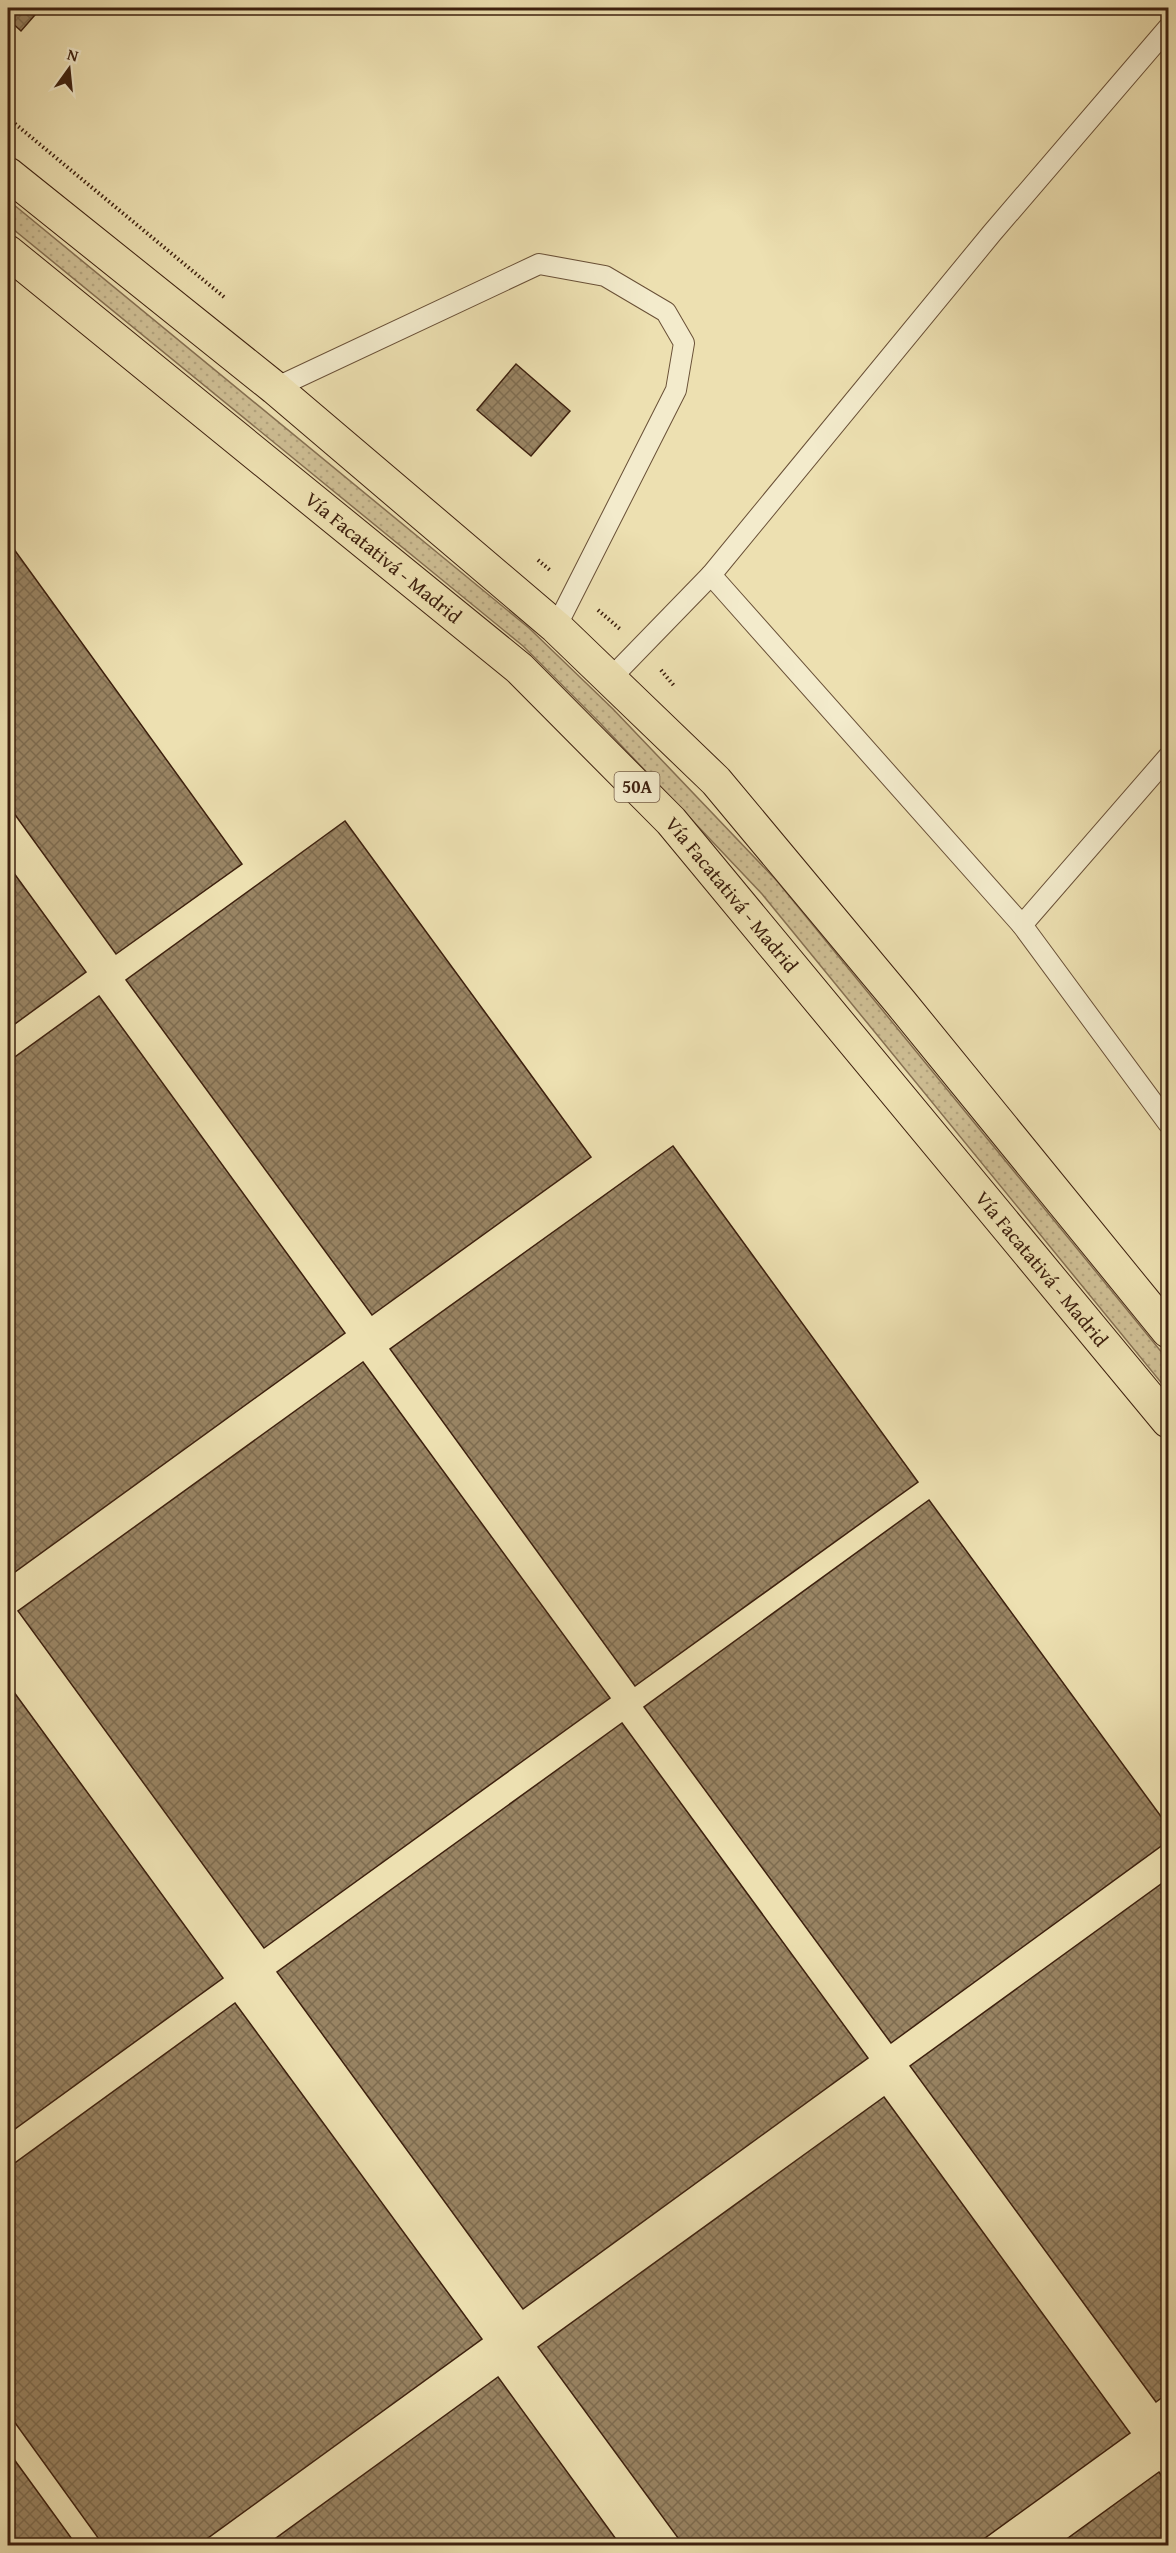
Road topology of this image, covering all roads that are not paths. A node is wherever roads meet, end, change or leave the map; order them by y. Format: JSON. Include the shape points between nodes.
{"nodes":[{"id":1,"x":1168,"y":28,"type":"edge"},
{"id":2,"x":8,"y":174,"type":"edge"},
{"id":3,"x":8,"y":252,"type":"edge"},
{"id":4,"x":275,"y":388,"type":"junction"},
{"id":5,"x":711,"y":575,"type":"junction"},
{"id":6,"x":556,"y":627,"type":"junction"},
{"id":7,"x":610,"y":679,"type":"junction"},
{"id":8,"x":1168,"y":757,"type":"edge"},
{"id":9,"x":1022,"y":926,"type":"junction"},
{"id":10,"x":1168,"y":1123,"type":"edge"},
{"id":11,"x":1168,"y":1331,"type":"edge"},
{"id":12,"x":1168,"y":1421,"type":"edge"}],
"edges":[{"from":1,"to":5,"type":"lane","via":[[992,233]]},
{"from":2,"to":4,"type":"main road"},
{"from":3,"to":12,"type":"main road","name":"Vía Facatativá - Madrid","number":"50A","via":[[519,668],[662,812]]},
{"from":4,"to":6,"type":"main road"},
{"from":4,"to":6,"type":"lane","via":[[539,264],[605,276],[666,312],[684,343],[676,390]]},
{"from":5,"to":7,"type":"lane"},
{"from":5,"to":9,"type":"lane"},
{"from":6,"to":7,"type":"main road"},
{"from":7,"to":11,"type":"main road","via":[[716,781]]},
{"from":8,"to":9,"type":"lane"},
{"from":9,"to":10,"type":"lane"}]}
